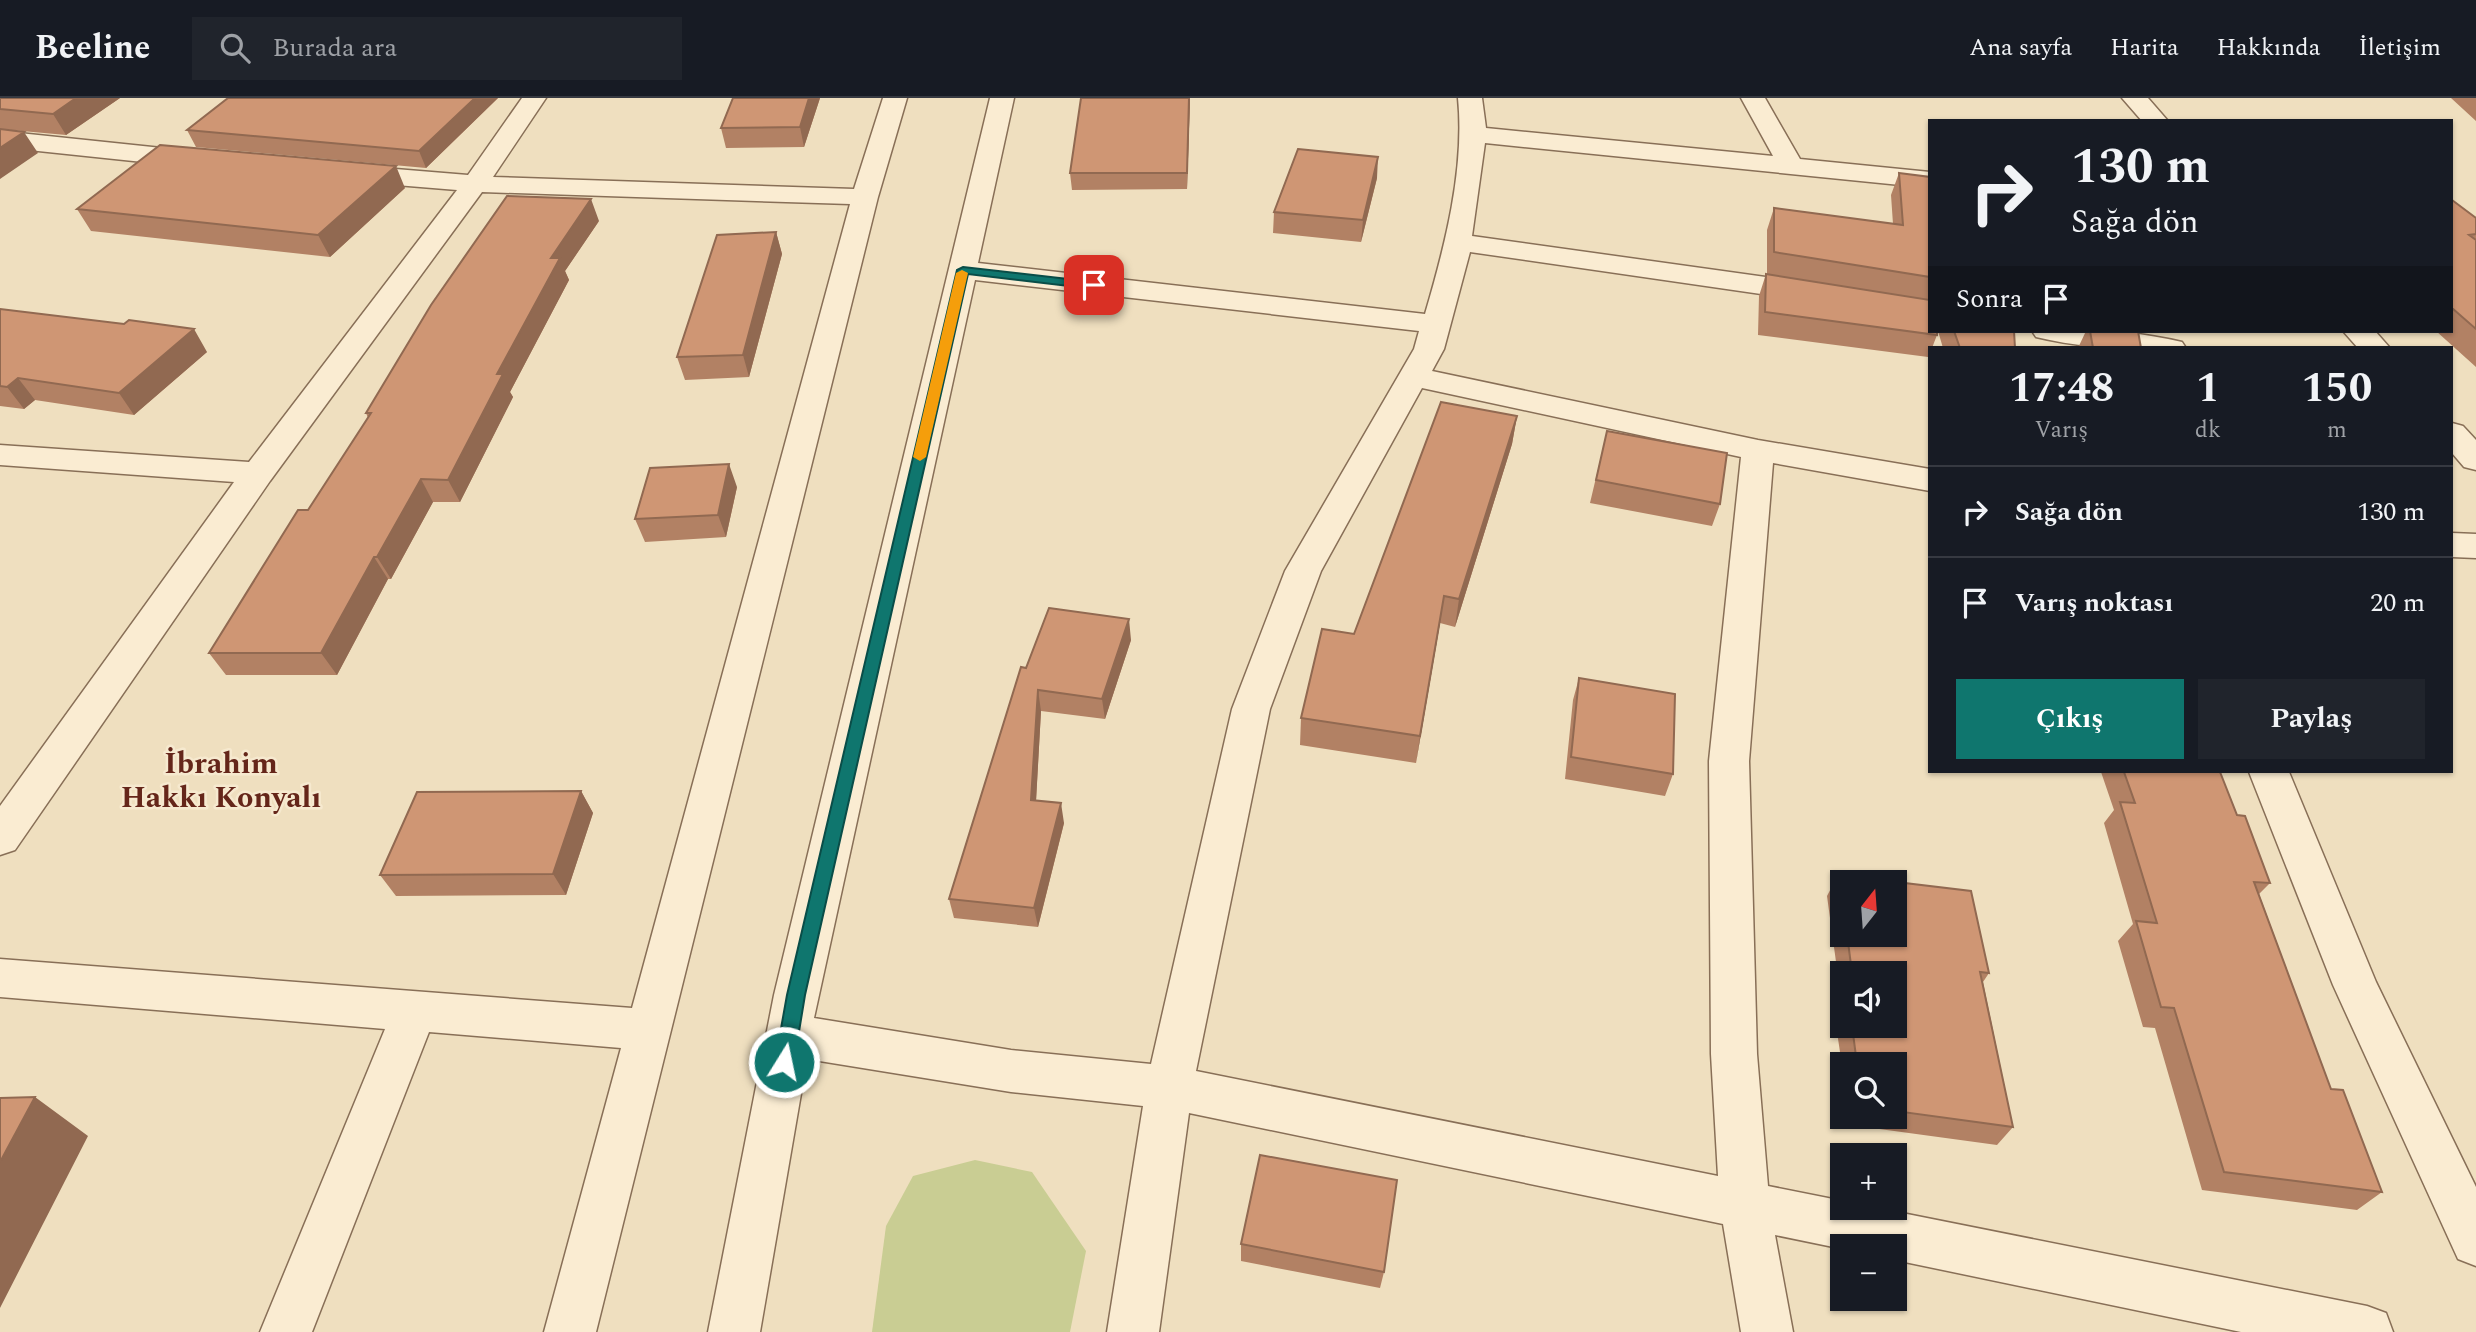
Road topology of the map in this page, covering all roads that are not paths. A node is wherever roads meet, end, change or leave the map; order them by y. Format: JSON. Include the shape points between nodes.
{"nodes":[{"id":1,"x":534,"y":98,"type":"edge"},
{"id":2,"x":895,"y":98,"type":"edge"},
{"id":3,"x":1002,"y":98,"type":"edge"},
{"id":4,"x":1753,"y":98,"type":"edge"},
{"id":5,"x":2134,"y":98,"type":"edge"},
{"id":6,"x":1472,"y":116,"type":"edge"},
{"id":7,"x":2154,"y":119,"type":"edge"},
{"id":8,"x":0,"y":139,"type":"edge"},
{"id":9,"x":230,"y":163,"type":"edge"},
{"id":10,"x":1791,"y":166,"type":"junction"},
{"id":11,"x":326,"y":171,"type":"edge"},
{"id":12,"x":1928,"y":180,"type":"edge"},
{"id":13,"x":475,"y":184,"type":"junction"},
{"id":14,"x":865,"y":197,"type":"junction"},
{"id":15,"x":1457,"y":242,"type":"junction"},
{"id":16,"x":963,"y":270,"type":"junction"},
{"id":17,"x":1838,"y":297,"type":"edge"},
{"id":18,"x":1437,"y":324,"type":"junction"},
{"id":19,"x":2062,"y":333,"type":"edge"},
{"id":20,"x":2360,"y":333,"type":"edge"},
{"id":21,"x":2157,"y":346,"type":"edge"},
{"id":22,"x":2373,"y":346,"type":"edge"},
{"id":23,"x":1414,"y":377,"type":"junction"},
{"id":24,"x":2453,"y":434,"type":"edge"},
{"id":25,"x":1758,"y":450,"type":"junction"},
{"id":26,"x":0,"y":455,"type":"edge"},
{"id":27,"x":2476,"y":460,"type":"edge"},
{"id":28,"x":258,"y":473,"type":"junction"},
{"id":29,"x":1928,"y":480,"type":"edge"},
{"id":30,"x":2453,"y":545,"type":"edge"},
{"id":31,"x":2476,"y":546,"type":"edge"},
{"id":32,"x":2269,"y":773,"type":"edge"},
{"id":33,"x":0,"y":838,"type":"edge"},
{"id":34,"x":0,"y":978,"type":"edge"},
{"id":35,"x":415,"y":1011,"type":"junction"},
{"id":36,"x":649,"y":1030,"type":"junction"},
{"id":37,"x":789,"y":1035,"type":"junction"},
{"id":38,"x":1169,"y":1087,"type":"junction"},
{"id":39,"x":1745,"y":1205,"type":"junction"},
{"id":40,"x":2476,"y":1241,"type":"edge"},
{"id":41,"x":286,"y":1332,"type":"edge"},
{"id":42,"x":570,"y":1332,"type":"edge"},
{"id":43,"x":734,"y":1332,"type":"edge"},
{"id":44,"x":1133,"y":1332,"type":"edge"},
{"id":45,"x":1767,"y":1332,"type":"edge"},
{"id":46,"x":2367,"y":1332,"type":"edge"}],
"edges":[{"from":1,"to":13,"type":"street"},
{"from":2,"to":14,"type":"street"},
{"from":3,"to":16,"type":"street"},
{"from":4,"to":10,"type":"street"},
{"from":5,"to":7,"type":"street"},
{"from":6,"to":10,"type":"street"},
{"from":6,"to":15,"type":"street"},
{"from":8,"to":9,"type":"street"},
{"from":10,"to":12,"type":"street"},
{"from":11,"to":13,"type":"street"},
{"from":13,"to":14,"type":"street"},
{"from":13,"to":28,"type":"street"},
{"from":14,"to":36,"type":"street"},
{"from":15,"to":17,"type":"street"},
{"from":15,"to":18,"type":"street"},
{"from":16,"to":18,"type":"street"},
{"from":16,"to":37,"type":"street"},
{"from":18,"to":23,"type":"street"},
{"from":19,"to":21,"type":"street"},
{"from":20,"to":22,"type":"street"},
{"from":23,"to":25,"type":"street"},
{"from":23,"to":38,"type":"street","via":[[1303,571],[1251,709]]},
{"from":24,"to":27,"type":"street"},
{"from":25,"to":29,"type":"street"},
{"from":25,"to":39,"type":"street","via":[[1729,761],[1734,1054]]},
{"from":26,"to":28,"type":"street"},
{"from":28,"to":33,"type":"street"},
{"from":30,"to":31,"type":"street"},
{"from":32,"to":40,"type":"street","via":[[2355,985]]},
{"from":34,"to":35,"type":"street"},
{"from":35,"to":36,"type":"street"},
{"from":35,"to":41,"type":"street"},
{"from":36,"to":42,"type":"street"},
{"from":37,"to":38,"type":"street","via":[[1011,1072]]},
{"from":37,"to":43,"type":"street"},
{"from":38,"to":39,"type":"street"},
{"from":38,"to":44,"type":"street"},
{"from":39,"to":45,"type":"street"},
{"from":39,"to":46,"type":"street"}]}
